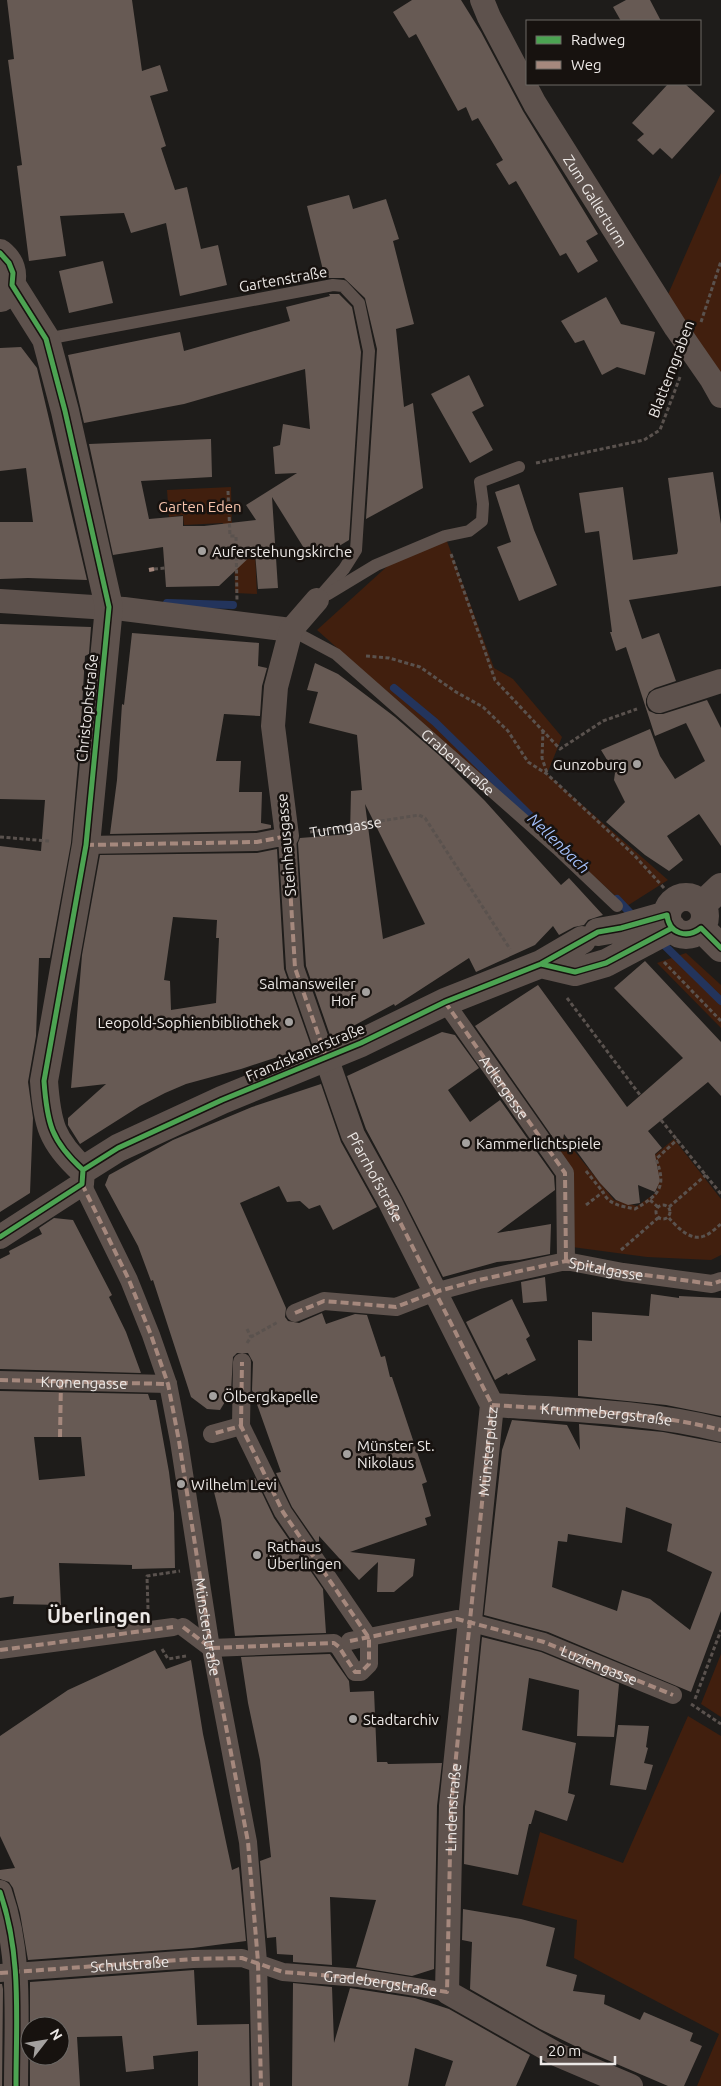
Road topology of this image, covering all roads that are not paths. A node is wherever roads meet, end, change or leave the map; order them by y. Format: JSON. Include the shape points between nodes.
{"nodes":[{"id":1,"x":482,"y":0,"type":"edge"},
{"id":2,"x":0,"y":253,"type":"edge"},
{"id":3,"x":6,"y":292,"type":"edge"},
{"id":4,"x":46,"y":339,"type":"junction"},
{"id":5,"x":717,"y":388,"type":"edge"},
{"id":6,"x":518,"y":467,"type":"road end"},
{"id":7,"x":317,"y":600,"type":"junction"},
{"id":8,"x":0,"y":601,"type":"edge"},
{"id":9,"x":109,"y":607,"type":"junction"},
{"id":10,"x":291,"y":630,"type":"junction"},
{"id":11,"x":721,"y":681,"type":"edge"},
{"id":12,"x":659,"y":701,"type":"road end"},
{"id":13,"x":287,"y":836,"type":"junction"},
{"id":14,"x":86,"y":844,"type":"junction"},
{"id":15,"x":708,"y":907,"type":"edge"},
{"id":16,"x":611,"y":931,"type":"junction"},
{"id":17,"x":721,"y":948,"type":"edge"},
{"id":18,"x":532,"y":967,"type":"junction"},
{"id":19,"x":445,"y":1002,"type":"junction"},
{"id":20,"x":326,"y":1058,"type":"junction"},
{"id":21,"x":83,"y":1177,"type":"junction"},
{"id":22,"x":0,"y":1237,"type":"edge"},
{"id":23,"x":566,"y":1261,"type":"junction"},
{"id":24,"x":721,"y":1281,"type":"edge"},
{"id":25,"x":435,"y":1292,"type":"junction"},
{"id":26,"x":295,"y":1313,"type":"road end"},
{"id":27,"x":242,"y":1362,"type":"dead end"},
{"id":28,"x":0,"y":1380,"type":"edge"},
{"id":29,"x":168,"y":1384,"type":"junction"},
{"id":30,"x":492,"y":1405,"type":"junction"},
{"id":31,"x":241,"y":1426,"type":"junction"},
{"id":32,"x":721,"y":1430,"type":"edge"},
{"id":33,"x":212,"y":1434,"type":"dead end"},
{"id":34,"x":468,"y":1623,"type":"junction"},
{"id":35,"x":369,"y":1638,"type":"junction"},
{"id":36,"x":350,"y":1641,"type":"dead end"},
{"id":37,"x":211,"y":1648,"type":"junction"},
{"id":38,"x":0,"y":1650,"type":"edge"},
{"id":39,"x":673,"y":1694,"type":"road end"},
{"id":40,"x":0,"y":1892,"type":"edge"},
{"id":41,"x":258,"y":1962,"type":"junction"},
{"id":42,"x":8,"y":1972,"type":"edge"},
{"id":43,"x":447,"y":1992,"type":"junction"},
{"id":44,"x":16,"y":2086,"type":"edge"},
{"id":45,"x":261,"y":2086,"type":"edge"},
{"id":46,"x":631,"y":2086,"type":"edge"}],
"edges":[{"from":1,"to":5,"type":"street","name":"Zum Gallerturm","via":[[535,104]]},
{"from":2,"to":3,"type":"street","name":"Christophstraße","via":[[13,273]]},
{"from":3,"to":4,"type":"street","name":"Christophstraße"},
{"from":4,"to":7,"type":"lane","name":"Gartenstraße","via":[[333,285],[343,286],[359,303],[368,351],[356,550]]},
{"from":4,"to":9,"type":"street","name":"Christophstraße"},
{"from":6,"to":7,"type":"lane","via":[[480,482],[482,521],[469,531],[445,536],[376,565]]},
{"from":7,"to":10,"type":"street"},
{"from":8,"to":9,"type":"street","name":"Grabenstraße"},
{"from":9,"to":10,"type":"street","name":"Grabenstraße"},
{"from":9,"to":14,"type":"street","name":"Christophstraße"},
{"from":10,"to":13,"type":"street","name":"Steinhausgasse","via":[[276,687],[273,726]]},
{"from":10,"to":16,"type":"lane","name":"Grabenstraße","via":[[336,654],[557,849]]},
{"from":11,"to":12,"type":"street"},
{"from":13,"to":14,"type":"street","via":[[257,842]]},
{"from":13,"to":20,"type":"street","name":"Steinhausgasse","via":[[295,968]]},
{"from":14,"to":21,"type":"street","name":"Christophstraße","via":[[44,1081],[46,1113],[55,1136]]},
{"from":15,"to":16,"type":"street","name":"Franziskanerstraße","via":[[692,898],[680,897],[671,915]]},
{"from":15,"to":17,"type":"street"},
{"from":16,"to":18,"type":"street","name":"Franziskanerstraße"},
{"from":16,"to":18,"type":"street","name":"Franziskanerstraße","via":[[606,963],[575,972]]},
{"from":18,"to":19,"type":"street","name":"Franziskanerstraße"},
{"from":19,"to":20,"type":"street","name":"Franziskanerstraße"},
{"from":19,"to":23,"type":"street","name":"Adlergasse","via":[[565,1173]]},
{"from":20,"to":21,"type":"street","name":"Franziskanerstraße","via":[[222,1100],[118,1148]]},
{"from":20,"to":25,"type":"street","name":"Pfarrhofstraße","via":[[353,1135]]},
{"from":21,"to":22,"type":"street"},
{"from":21,"to":29,"type":"street","name":"Münsterstraße","via":[[129,1280]]},
{"from":23,"to":24,"type":"street","name":"Spitalgasse","via":[[712,1284]]},
{"from":23,"to":25,"type":"street","name":"Spitalgasse"},
{"from":25,"to":26,"type":"street","name":"Spitalgasse","via":[[396,1307],[324,1301]]},
{"from":25,"to":30,"type":"street","name":"Münsterplatz"},
{"from":27,"to":31,"type":"street"},
{"from":28,"to":29,"type":"street","name":"Kronengasse"},
{"from":29,"to":37,"type":"street","name":"Münsterstraße"},
{"from":30,"to":32,"type":"street","name":"Krummebergstraße","via":[[691,1422]]},
{"from":30,"to":34,"type":"street","name":"Münsterplatz"},
{"from":31,"to":33,"type":"street"},
{"from":31,"to":35,"type":"street","via":[[283,1512]]},
{"from":34,"to":35,"type":"street","name":"Luziengasse","via":[[457,1618]]},
{"from":34,"to":39,"type":"street","name":"Luziengasse","via":[[544,1642]]},
{"from":34,"to":43,"type":"street","name":"Lindenstraße","via":[[451,1806]]},
{"from":35,"to":36,"type":"street","name":"Luziengasse"},
{"from":35,"to":37,"type":"street","via":[[369,1664],[361,1672],[355,1672],[334,1643]]},
{"from":37,"to":38,"type":"street","via":[[178,1627]]},
{"from":37,"to":41,"type":"street","name":"Münsterstraße","via":[[248,1842]]},
{"from":40,"to":42,"type":"street","via":[[6,1911]]},
{"from":41,"to":42,"type":"street","name":"Schulstraße","via":[[242,1958],[193,1959]]},
{"from":41,"to":43,"type":"street","name":"Gradebergstraße","via":[[283,1972],[359,1978]]},
{"from":41,"to":45,"type":"street","name":"Münsterstraße"},
{"from":42,"to":44,"type":"street"},
{"from":43,"to":46,"type":"street","name":"Gradebergstraße","via":[[558,2055]]}]}
